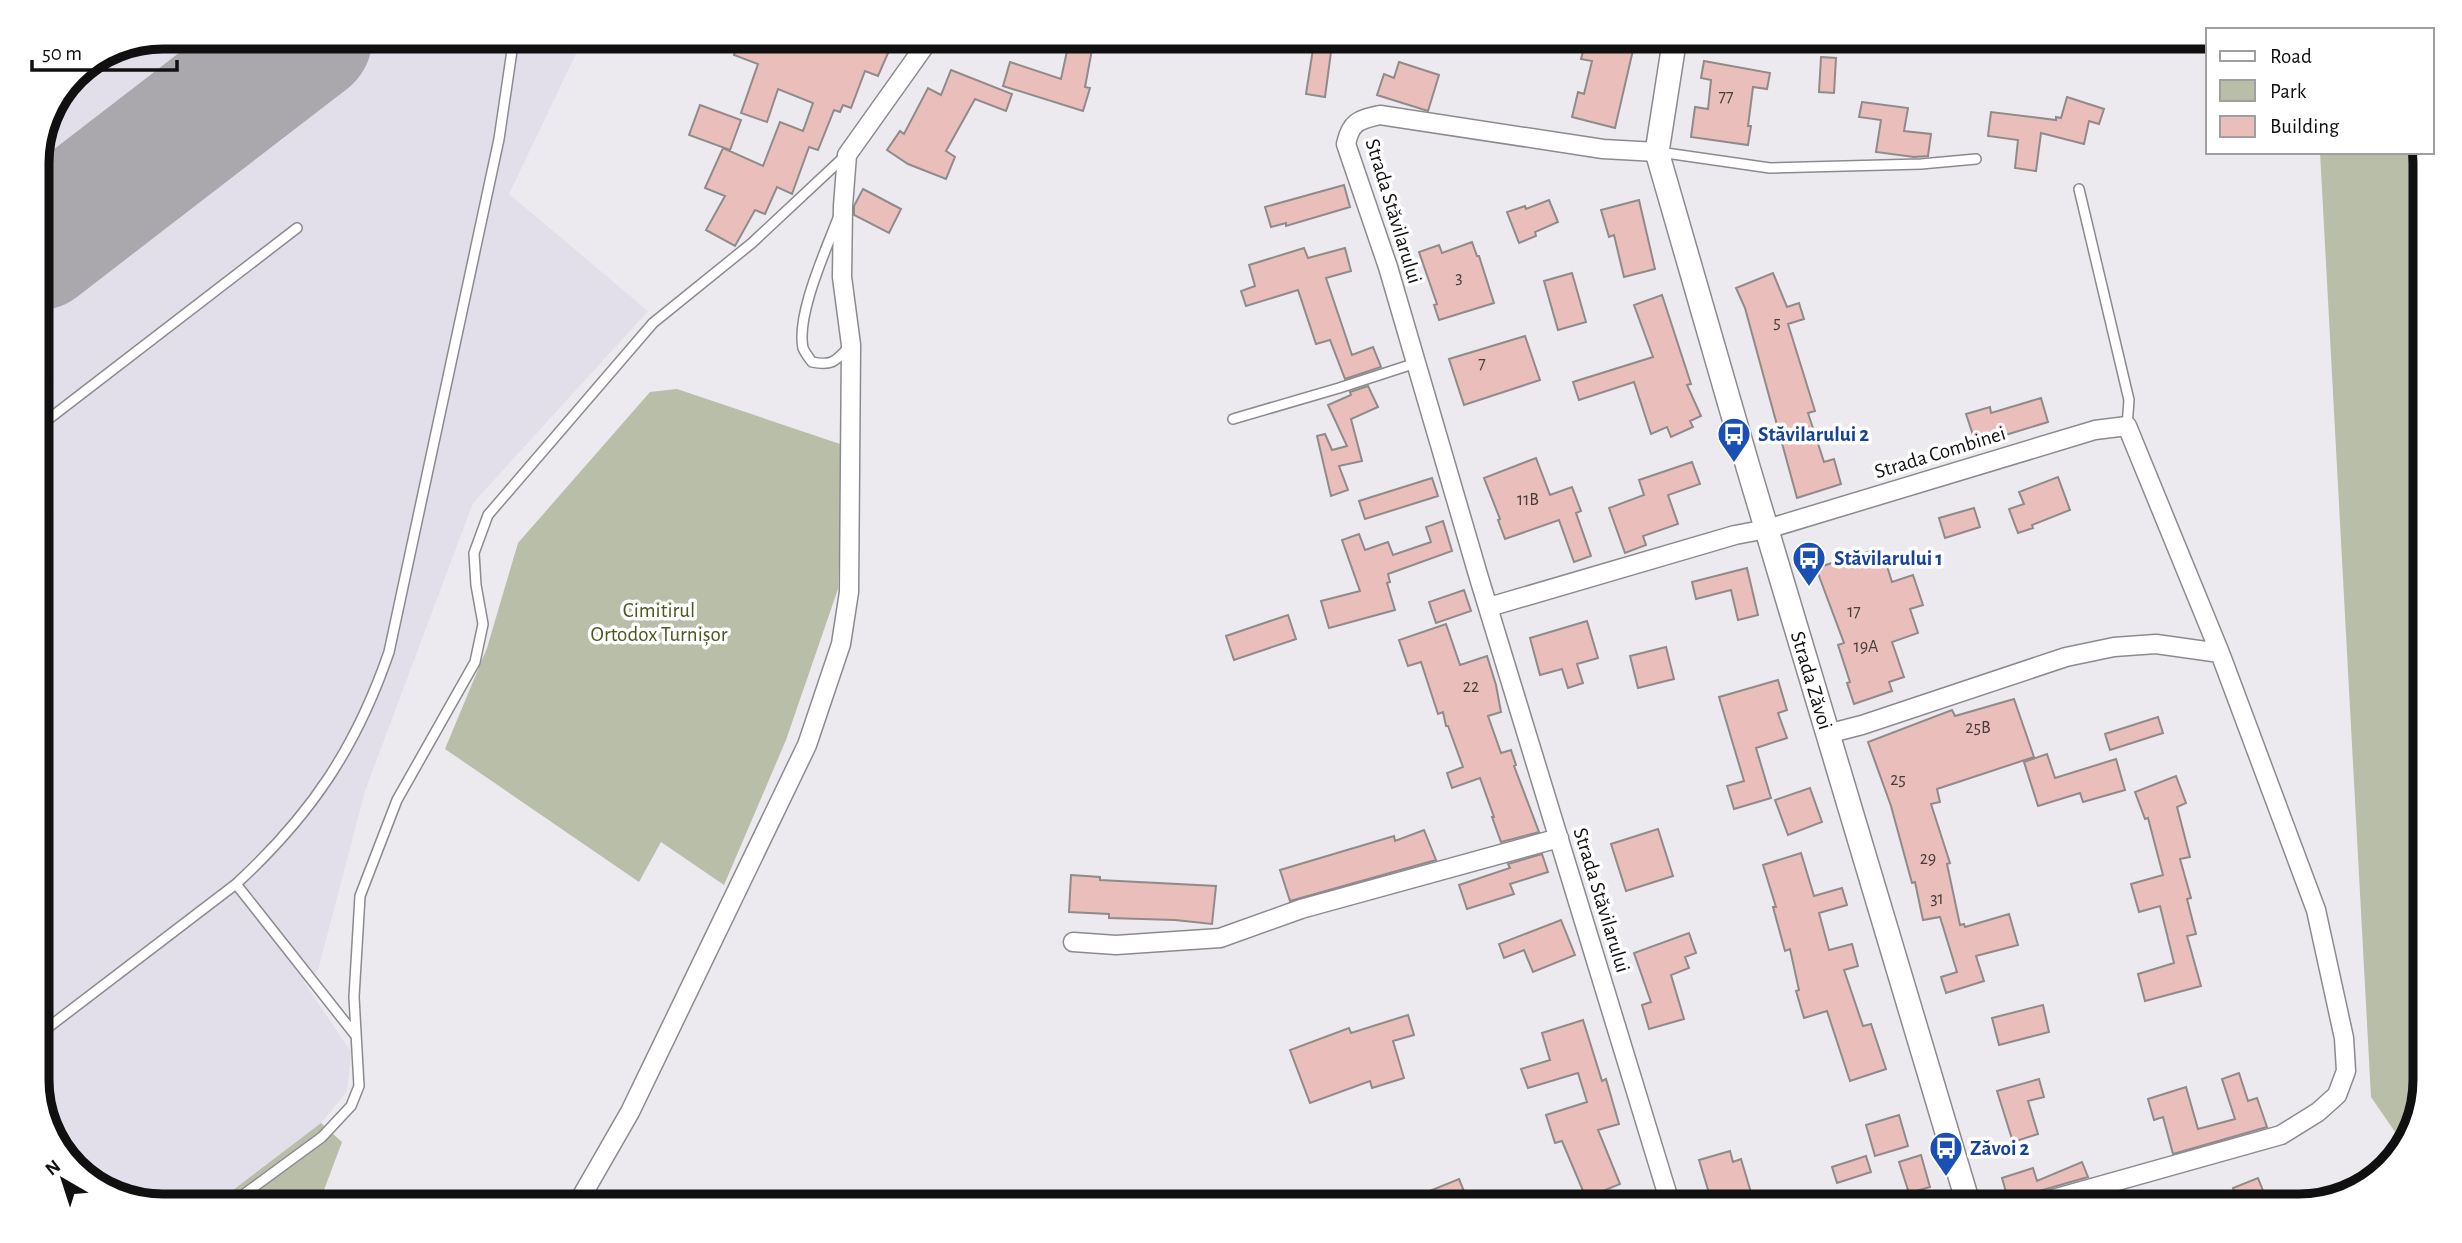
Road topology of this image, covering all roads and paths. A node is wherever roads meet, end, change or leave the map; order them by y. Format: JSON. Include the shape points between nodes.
{"nodes":[{"id":1,"x":512,"y":49,"type":"edge"},
{"id":2,"x":922,"y":49,"type":"edge"},
{"id":3,"x":1673,"y":49,"type":"edge"},
{"id":4,"x":1657,"y":152,"type":"junction"},
{"id":5,"x":847,"y":155,"type":"junction"},
{"id":6,"x":1976,"y":159,"type":"dead end"},
{"id":7,"x":2079,"y":189,"type":"dead end"},
{"id":8,"x":843,"y":206,"type":"junction"},
{"id":9,"x":297,"y":228,"type":"dead end"},
{"id":10,"x":851,"y":345,"type":"junction"},
{"id":11,"x":1416,"y":363,"type":"junction"},
{"id":12,"x":49,"y":419,"type":"edge"},
{"id":13,"x":1233,"y":419,"type":"dead end"},
{"id":14,"x":2127,"y":426,"type":"junction"},
{"id":15,"x":1767,"y":529,"type":"junction"},
{"id":16,"x":1489,"y":607,"type":"junction"},
{"id":17,"x":2220,"y":653,"type":"junction"},
{"id":18,"x":1827,"y":734,"type":"junction"},
{"id":19,"x":1559,"y":838,"type":"junction"},
{"id":20,"x":236,"y":884,"type":"junction"},
{"id":21,"x":1073,"y":942,"type":"dead end"},
{"id":22,"x":49,"y":1027,"type":"edge"},
{"id":23,"x":357,"y":1037,"type":"junction"},
{"id":24,"x":244,"y":1194,"type":"edge"},
{"id":25,"x":583,"y":1194,"type":"edge"},
{"id":26,"x":1667,"y":1194,"type":"edge"},
{"id":27,"x":1965,"y":1194,"type":"edge"},
{"id":28,"x":2071,"y":1194,"type":"edge"}],
"edges":[{"from":1,"to":20,"type":"lane","via":[[499,139],[389,652],[351,743],[321,791]]},
{"from":2,"to":5,"type":"street"},
{"from":3,"to":4,"type":"street"},
{"from":4,"to":6,"type":"lane","via":[[1770,168]]},
{"from":4,"to":11,"type":"street","name":"Strada Stăvilarului","via":[[1603,149],[1380,115],[1360,120],[1349,130],[1346,144]]},
{"from":4,"to":15,"type":"street","name":"Strada Zăvoi"},
{"from":5,"to":8,"type":"street"},
{"from":5,"to":23,"type":"lane","via":[[752,243],[653,323],[488,515],[474,553],[483,624],[475,662],[397,800],[360,896],[354,997]]},
{"from":7,"to":14,"type":"lane","via":[[2129,400]]},
{"from":8,"to":10,"type":"street","via":[[842,277]]},
{"from":8,"to":10,"type":"lane","via":[[803,322],[804,349],[812,362],[825,365]]},
{"from":9,"to":12,"type":"lane"},
{"from":10,"to":25,"type":"street","via":[[849,592],[841,643],[807,746],[630,1112]]},
{"from":11,"to":13,"type":"lane"},
{"from":11,"to":16,"type":"street","name":"Strada Stăvilarului"},
{"from":14,"to":15,"type":"street","name":"Strada Combinei","via":[[2095,430]]},
{"from":14,"to":17,"type":"street"},
{"from":15,"to":16,"type":"street"},
{"from":15,"to":18,"type":"street","name":"Strada Zăvoi"},
{"from":16,"to":19,"type":"street","name":"Strada Stăvilarului"},
{"from":17,"to":18,"type":"street","via":[[2156,644],[2090,652]]},
{"from":17,"to":28,"type":"street","via":[[2316,910],[2344,1038],[2346,1071],[2337,1095],[2281,1135]]},
{"from":18,"to":27,"type":"street","name":"Strada Zăvoi"},
{"from":19,"to":21,"type":"street","via":[[1301,909],[1220,938],[1116,945]]},
{"from":19,"to":26,"type":"street","name":"Strada Stăvilarului"},
{"from":20,"to":22,"type":"lane"},
{"from":20,"to":23,"type":"lane"},
{"from":23,"to":24,"type":"lane","via":[[359,1086],[351,1106],[322,1137]]}]}
